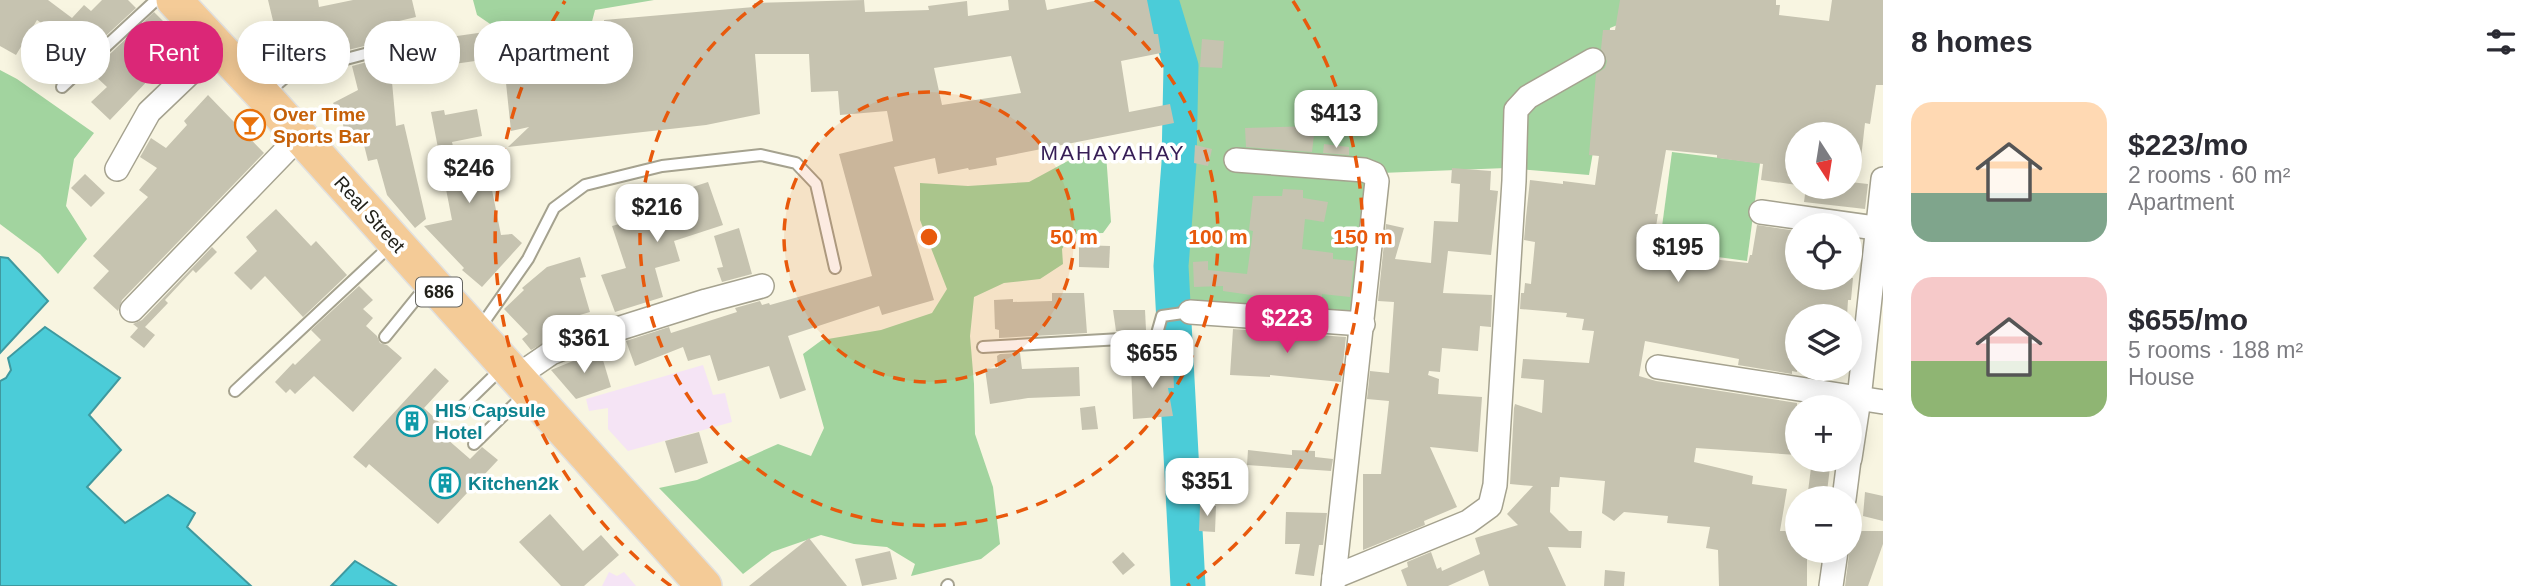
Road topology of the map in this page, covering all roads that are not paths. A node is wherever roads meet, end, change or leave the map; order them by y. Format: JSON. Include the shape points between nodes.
{"nodes":[{"id":1,"x":156,"y":0,"type":"edge"},
{"id":2,"x":173,"y":0,"type":"edge"},
{"id":3,"x":193,"y":21,"type":"edge"},
{"id":4,"x":223,"y":53,"type":"edge"},
{"id":5,"x":364,"y":54,"type":"edge"},
{"id":6,"x":1593,"y":60,"type":"dead end"},
{"id":7,"x":178,"y":84,"type":"edge"},
{"id":8,"x":61,"y":87,"type":"dead end"},
{"id":9,"x":263,"y":95,"type":"junction"},
{"id":10,"x":299,"y":137,"type":"junction"},
{"id":11,"x":1236,"y":160,"type":"dead end"},
{"id":12,"x":117,"y":169,"type":"dead end"},
{"id":13,"x":1883,"y":178,"type":"edge"},
{"id":14,"x":1761,"y":212,"type":"dead end"},
{"id":15,"x":1880,"y":229,"type":"edge"},
{"id":16,"x":395,"y":242,"type":"junction"},
{"id":17,"x":835,"y":268,"type":"dead end"},
{"id":18,"x":430,"y":282,"type":"junction"},
{"id":19,"x":762,"y":286,"type":"dead end"},
{"id":20,"x":132,"y":310,"type":"dead end"},
{"id":21,"x":1190,"y":312,"type":"joint"},
{"id":22,"x":1363,"y":324,"type":"junction"},
{"id":23,"x":475,"y":334,"type":"junction"},
{"id":24,"x":386,"y":337,"type":"dead end"},
{"id":25,"x":983,"y":347,"type":"dead end"},
{"id":26,"x":1658,"y":367,"type":"dead end"},
{"id":27,"x":517,"y":377,"type":"junction"},
{"id":28,"x":235,"y":391,"type":"dead end"},
{"id":29,"x":1833,"y":395,"type":"edge"},
{"id":30,"x":1859,"y":395,"type":"edge"},
{"id":31,"x":1862,"y":399,"type":"edge"},
{"id":32,"x":1883,"y":402,"type":"edge"},
{"id":33,"x":461,"y":408,"type":"dead end"},
{"id":34,"x":474,"y":443,"type":"dead end"},
{"id":35,"x":1834,"y":563,"type":"edge"},
{"id":36,"x":1334,"y":581,"type":"edge"},
{"id":37,"x":704,"y":586,"type":"edge"},
{"id":38,"x":1831,"y":586,"type":"edge"}],
"edges":[{"from":1,"to":8,"type":"lane"},
{"from":2,"to":3,"type":"main road","name":"Real Street","number":"686"},
{"from":4,"to":9,"type":"main road","name":"Real Street","number":"686"},
{"from":5,"to":9,"type":"lane","via":[[289,74]]},
{"from":6,"to":36,"type":"street","via":[[1528,97],[1516,110],[1495,485],[1490,506],[1468,522]]},
{"from":7,"to":12,"type":"street","via":[[149,112]]},
{"from":9,"to":10,"type":"main road","name":"Real Street","number":"686"},
{"from":10,"to":16,"type":"main road","name":"Real Street","number":"686"},
{"from":10,"to":20,"type":"street"},
{"from":11,"to":22,"type":"street","via":[[1374,174],[1377,181]]},
{"from":13,"to":15,"type":"street"},
{"from":14,"to":15,"type":"street"},
{"from":15,"to":30,"type":"street"},
{"from":16,"to":18,"type":"main road","name":"Real Street","number":"686"},
{"from":16,"to":28,"type":"lane"},
{"from":17,"to":23,"type":"lane","via":[[816,184],[796,163],[761,155],[662,166],[584,185],[554,208],[528,259]]},
{"from":18,"to":23,"type":"main road","name":"Real Street","number":"686"},
{"from":18,"to":24,"type":"lane"},
{"from":19,"to":27,"type":"street","via":[[589,338],[551,353]]},
{"from":21,"to":22,"type":"street"},
{"from":21,"to":25,"type":"lane","via":[[1162,316],[1156,337]]},
{"from":22,"to":36,"type":"street"},
{"from":23,"to":27,"type":"main road","name":"Real Street","number":"686"},
{"from":26,"to":29,"type":"street"},
{"from":27,"to":33,"type":"lane"},
{"from":27,"to":34,"type":"lane"},
{"from":27,"to":37,"type":"main road","name":"Real Street","number":"686"},
{"from":31,"to":32,"type":"street"},
{"from":35,"to":38,"type":"street"}]}
